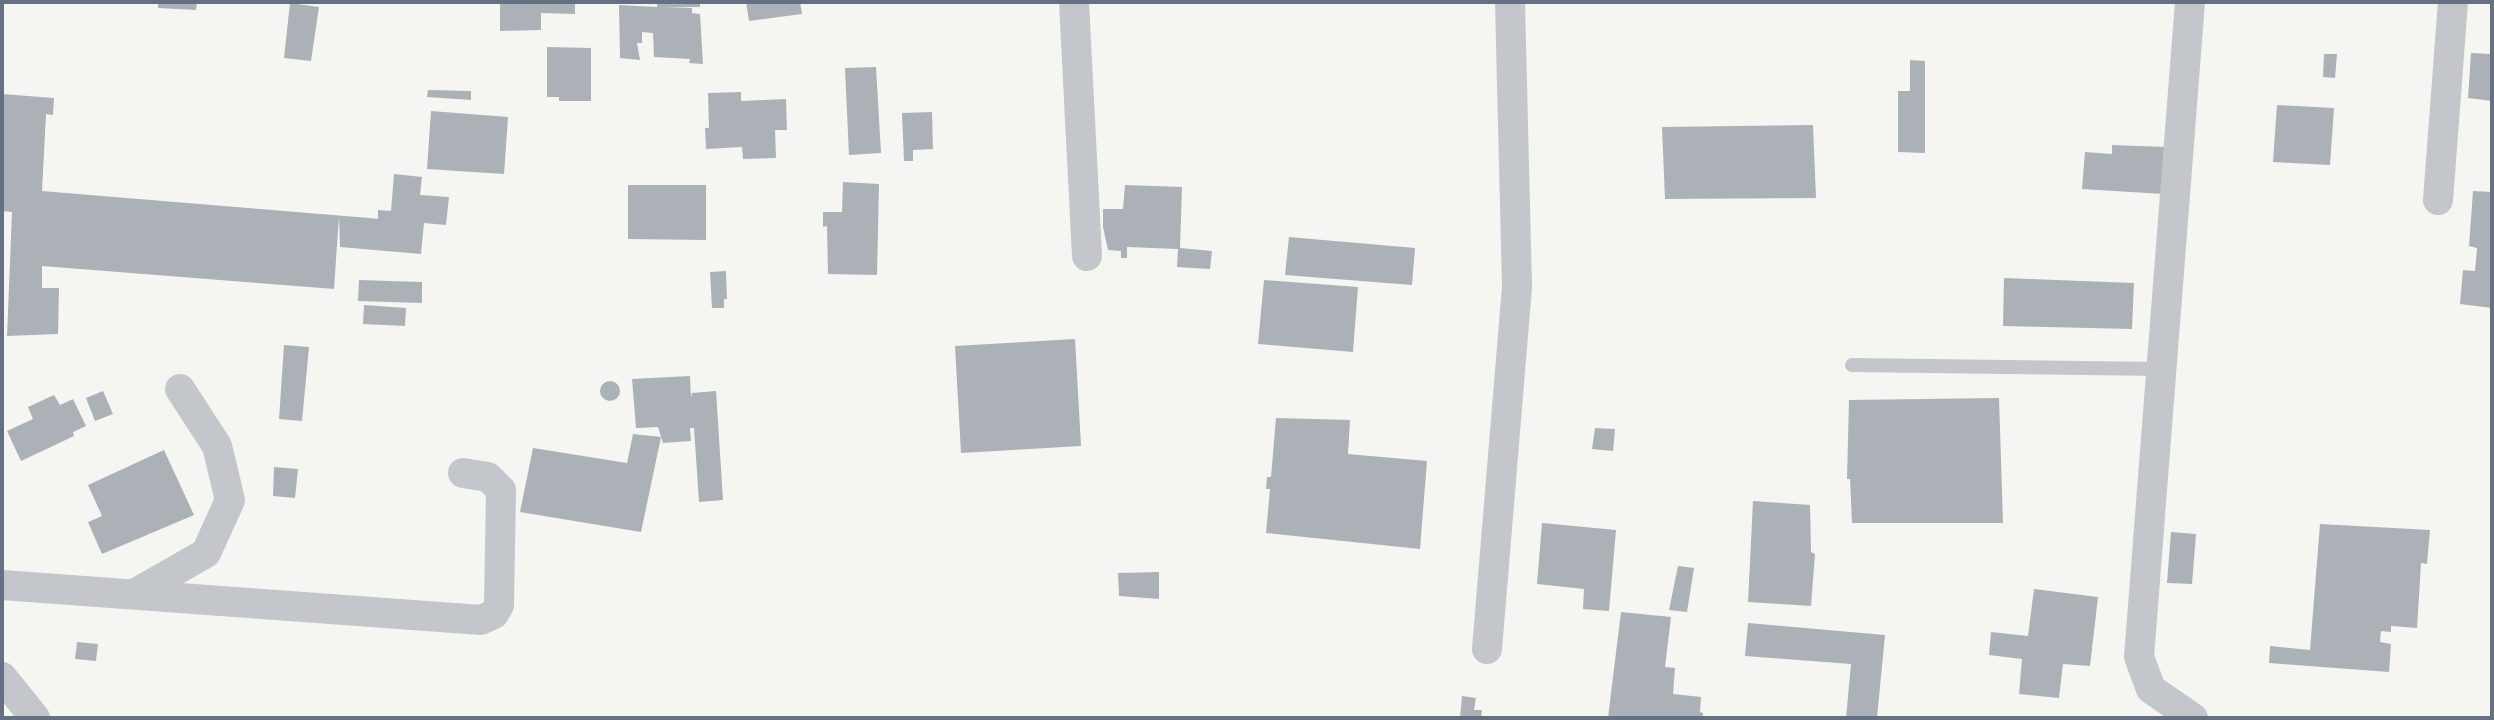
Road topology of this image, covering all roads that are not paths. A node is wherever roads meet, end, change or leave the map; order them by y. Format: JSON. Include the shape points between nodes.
{"nodes":[{"id":1,"x":1074,"y":2,"type":"edge"},
{"id":2,"x":1510,"y":2,"type":"edge"},
{"id":3,"x":2190,"y":2,"type":"edge"},
{"id":4,"x":2453,"y":2,"type":"edge"},
{"id":5,"x":2438,"y":200,"type":"dead end"},
{"id":6,"x":1087,"y":256,"type":"dead end"},
{"id":7,"x":1852,"y":365,"type":"dead end"},
{"id":8,"x":2161,"y":369,"type":"junction"},
{"id":9,"x":180,"y":388,"type":"dead end"},
{"id":10,"x":463,"y":473,"type":"dead end"},
{"id":11,"x":2,"y":585,"type":"edge"},
{"id":12,"x":136,"y":593,"type":"junction"},
{"id":13,"x":1487,"y":649,"type":"dead end"},
{"id":14,"x":2,"y":677,"type":"edge"},
{"id":15,"x":35,"y":718,"type":"edge"},
{"id":16,"x":2193,"y":718,"type":"edge"}],
"edges":[{"from":1,"to":6,"type":"street"},
{"from":2,"to":13,"type":"street","via":[[1517,287]]},
{"from":3,"to":8,"type":"street"},
{"from":4,"to":5,"type":"street"},
{"from":7,"to":8,"type":"lane"},
{"from":8,"to":16,"type":"street","via":[[2139,657],[2151,689]]},
{"from":9,"to":12,"type":"street","via":[[217,446],[230,500],[205,553]]},
{"from":10,"to":12,"type":"street","via":[[488,477],[501,490],[499,605],[494,614],[481,620]]},
{"from":11,"to":12,"type":"street"},
{"from":14,"to":15,"type":"street"}]}
